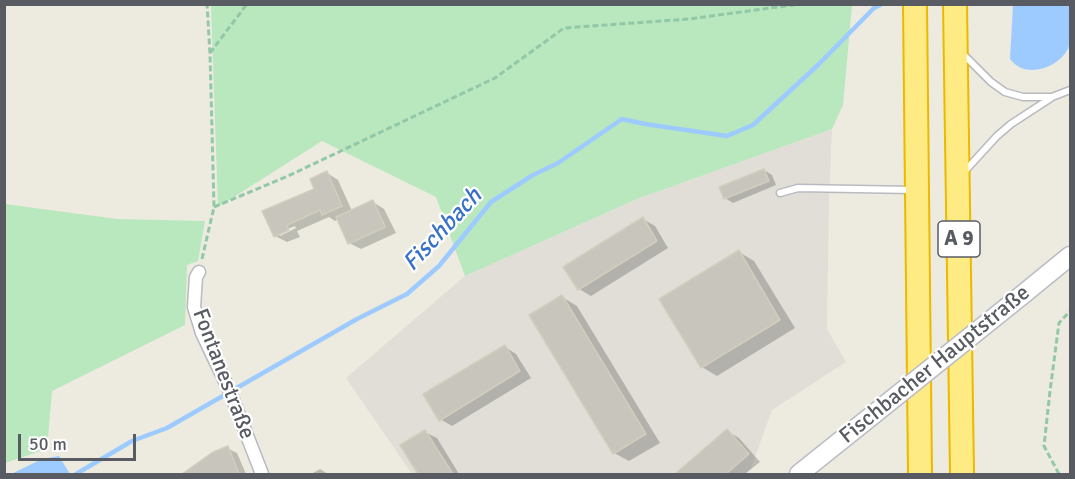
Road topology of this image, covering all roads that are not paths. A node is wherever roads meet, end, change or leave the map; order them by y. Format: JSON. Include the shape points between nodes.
{"nodes":[{"id":1,"x":915,"y":4,"type":"edge"},
{"id":2,"x":955,"y":4,"type":"edge"},
{"id":3,"x":957,"y":47,"type":"junction"},
{"id":4,"x":1071,"y":90,"type":"edge"},
{"id":5,"x":1052,"y":98,"type":"junction"},
{"id":6,"x":958,"y":178,"type":"junction"},
{"id":7,"x":917,"y":190,"type":"junction"},
{"id":8,"x":780,"y":193,"type":"dead end"},
{"id":9,"x":1071,"y":256,"type":"edge"},
{"id":10,"x":199,"y":272,"type":"road end"},
{"id":11,"x":262,"y":474,"type":"edge"},
{"id":12,"x":799,"y":474,"type":"edge"},
{"id":13,"x":920,"y":474,"type":"edge"},
{"id":14,"x":962,"y":474,"type":"edge"}],
"edges":[{"from":1,"to":7,"type":"highway","number":"A 9"},
{"from":2,"to":3,"type":"highway","number":"A 9"},
{"from":3,"to":5,"type":"lane","via":[[1005,92]]},
{"from":3,"to":6,"type":"highway","number":"A 9"},
{"from":4,"to":5,"type":"lane"},
{"from":5,"to":6,"type":"lane","via":[[1011,123]]},
{"from":6,"to":14,"type":"highway","number":"A 9"},
{"from":7,"to":8,"type":"lane","via":[[798,188]]},
{"from":7,"to":13,"type":"highway","number":"A 9"},
{"from":9,"to":12,"type":"main road","name":"Fischbacher Hauptstraße","bridge":true},
{"from":10,"to":11,"type":"street","name":"Fontanestraße","via":[[194,307],[202,333]]}]}
